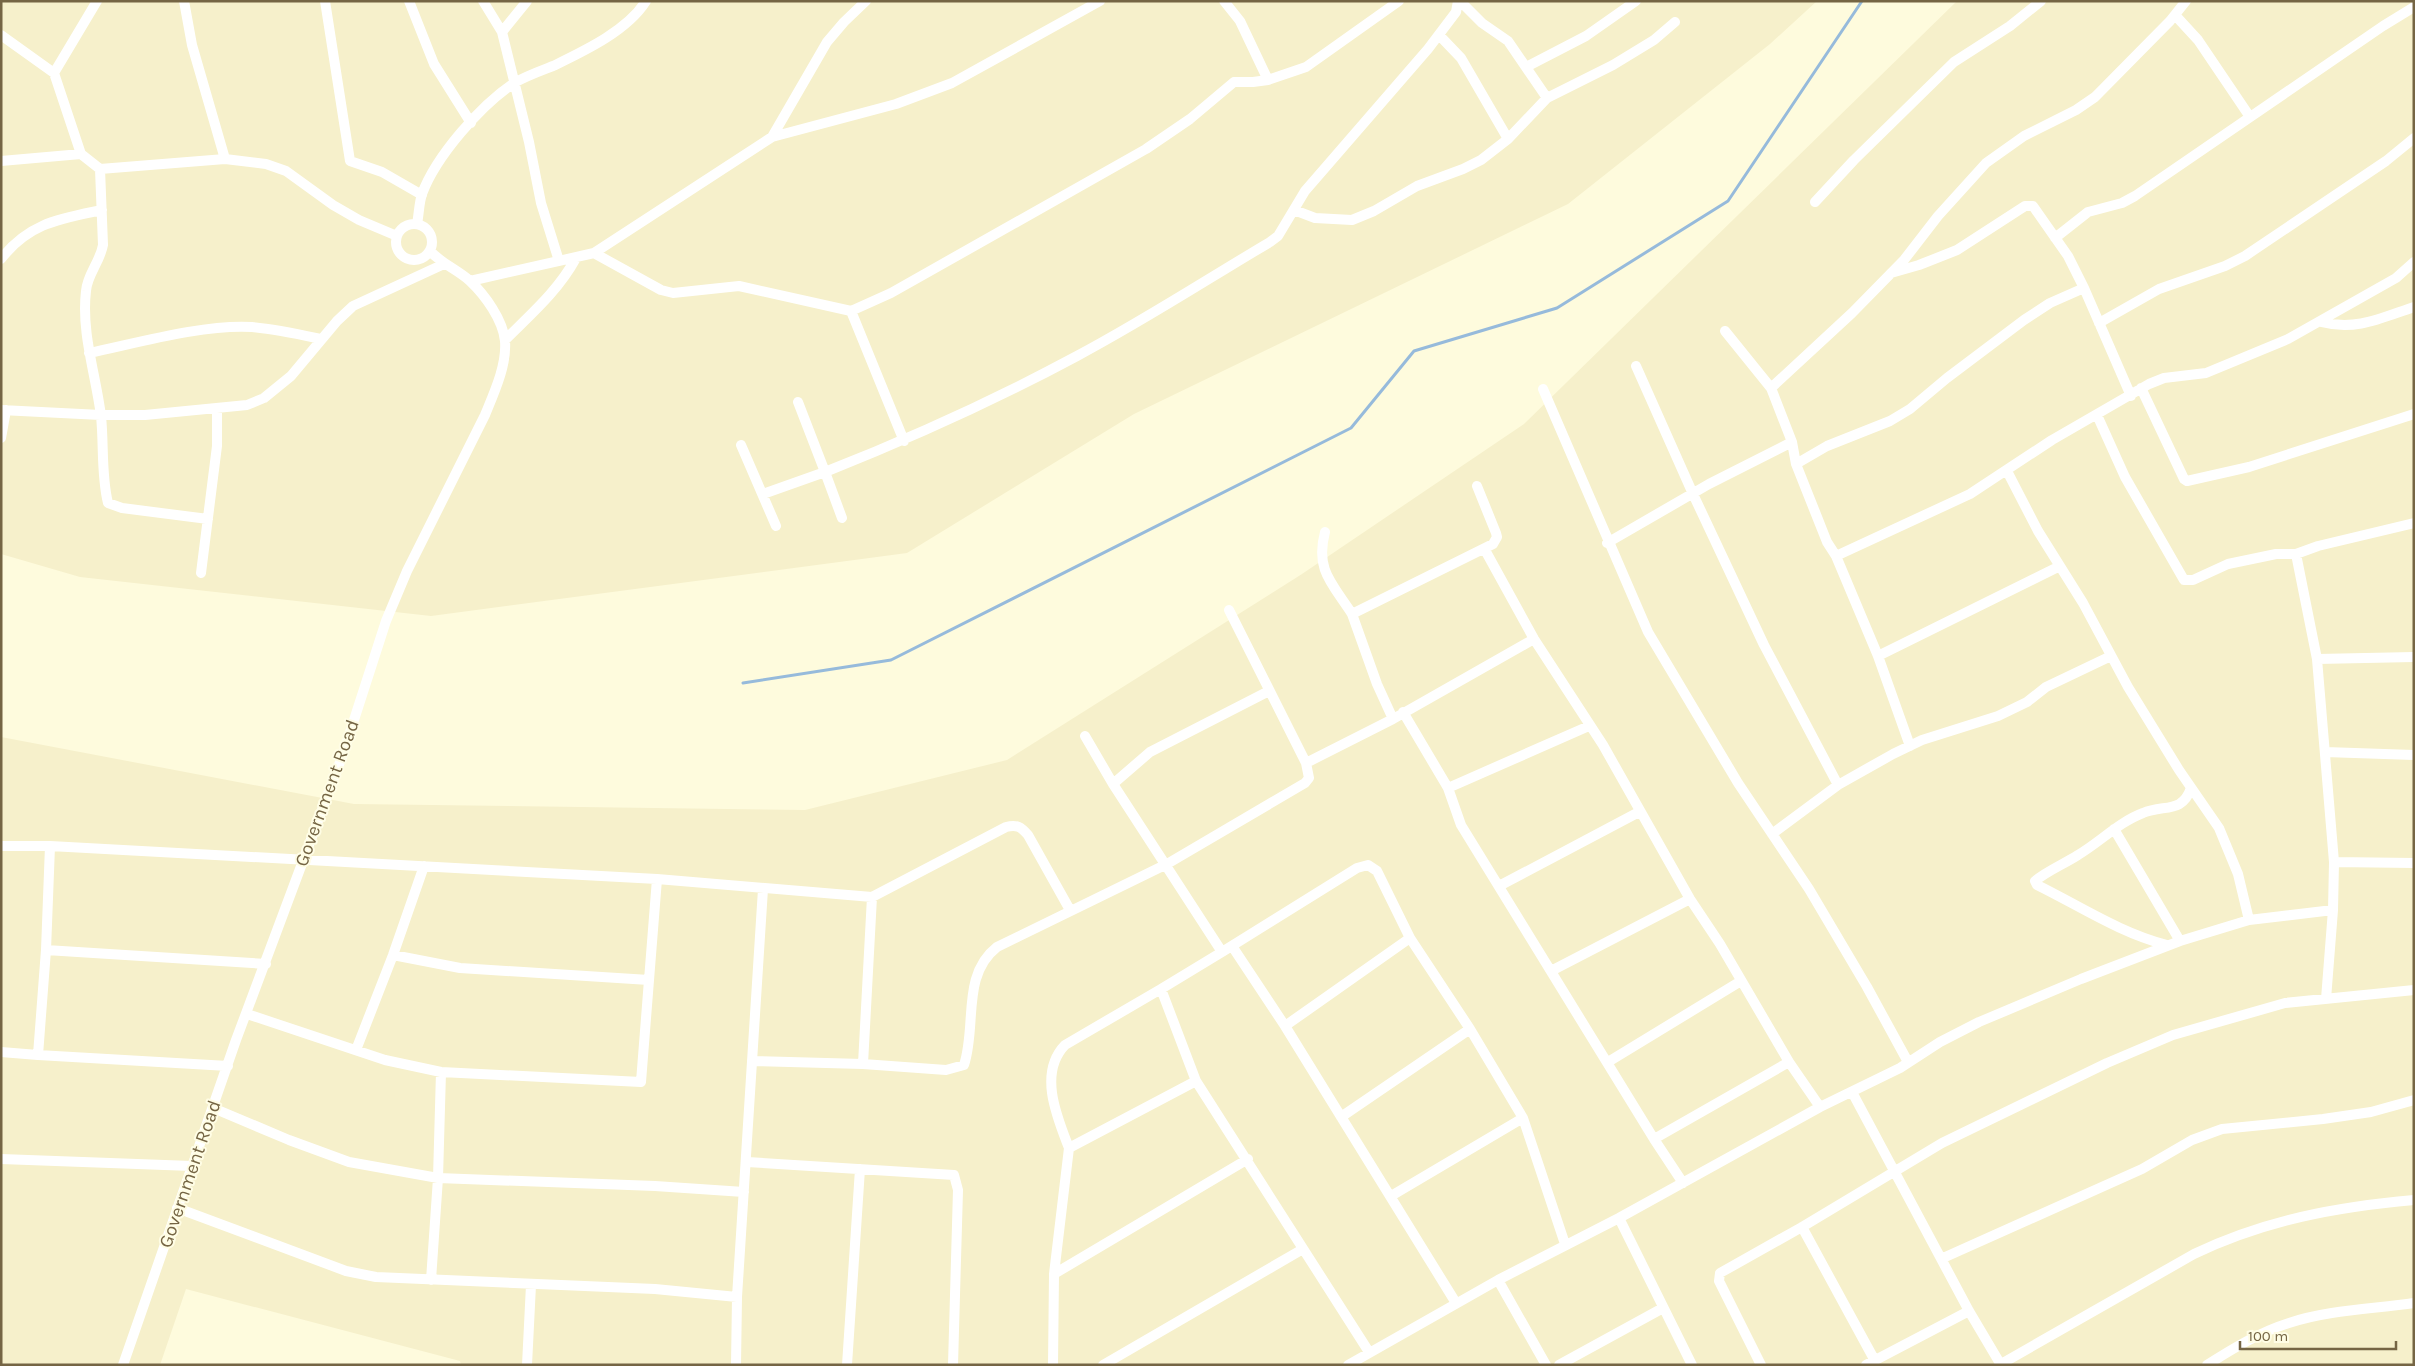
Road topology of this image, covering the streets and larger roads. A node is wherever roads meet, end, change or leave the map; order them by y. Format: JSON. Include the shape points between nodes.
{"nodes":[{"id":1,"x":97,"y":1,"type":"edge"},
{"id":2,"x":184,"y":1,"type":"edge"},
{"id":3,"x":325,"y":1,"type":"edge"},
{"id":4,"x":409,"y":1,"type":"edge"},
{"id":5,"x":483,"y":1,"type":"edge"},
{"id":6,"x":527,"y":1,"type":"edge"},
{"id":7,"x":646,"y":1,"type":"edge"},
{"id":8,"x":866,"y":1,"type":"edge"},
{"id":9,"x":1100,"y":1,"type":"edge"},
{"id":10,"x":1224,"y":1,"type":"edge"},
{"id":11,"x":1399,"y":1,"type":"edge"},
{"id":12,"x":1459,"y":1,"type":"edge"},
{"id":13,"x":1636,"y":1,"type":"edge"},
{"id":14,"x":2041,"y":1,"type":"edge"},
{"id":15,"x":2186,"y":1,"type":"edge"},
{"id":16,"x":2414,"y":7,"type":"edge"},
{"id":17,"x":2176,"y":15,"type":"junction"},
{"id":18,"x":1674,"y":22,"type":"dead end"},
{"id":19,"x":502,"y":32,"type":"junction"},
{"id":20,"x":1,"y":35,"type":"edge"},
{"id":21,"x":1439,"y":35,"type":"junction"},
{"id":22,"x":1526,"y":67,"type":"junction"},
{"id":23,"x":54,"y":73,"type":"junction"},
{"id":24,"x":1268,"y":80,"type":"junction"},
{"id":25,"x":515,"y":83,"type":"junction"},
{"id":26,"x":1547,"y":98,"type":"junction"},
{"id":27,"x":2250,"y":117,"type":"junction"},
{"id":28,"x":471,"y":123,"type":"junction"},
{"id":29,"x":772,"y":137,"type":"junction"},
{"id":30,"x":2414,"y":138,"type":"edge"},
{"id":31,"x":1508,"y":139,"type":"junction"},
{"id":32,"x":82,"y":154,"type":"junction"},
{"id":33,"x":225,"y":159,"type":"junction"},
{"id":34,"x":1,"y":161,"type":"edge"},
{"id":35,"x":100,"y":169,"type":"junction"},
{"id":36,"x":422,"y":195,"type":"junction"},
{"id":37,"x":1815,"y":202,"type":"dead end"},
{"id":38,"x":102,"y":210,"type":"junction"},
{"id":39,"x":1294,"y":210,"type":"junction"},
{"id":40,"x":417,"y":224,"type":"junction"},
{"id":41,"x":397,"y":236,"type":"junction"},
{"id":42,"x":2055,"y":238,"type":"junction"},
{"id":43,"x":430,"y":251,"type":"junction"},
{"id":44,"x":594,"y":253,"type":"junction"},
{"id":45,"x":576,"y":258,"type":"junction"},
{"id":46,"x":1,"y":259,"type":"edge"},
{"id":47,"x":559,"y":261,"type":"junction"},
{"id":48,"x":2414,"y":262,"type":"edge"},
{"id":49,"x":444,"y":264,"type":"junction"},
{"id":50,"x":1891,"y":273,"type":"junction"},
{"id":51,"x":470,"y":281,"type":"junction"},
{"id":52,"x":2084,"y":288,"type":"junction"},
{"id":53,"x":2414,"y":307,"type":"edge"},
{"id":54,"x":851,"y":311,"type":"junction"},
{"id":55,"x":2321,"y":322,"type":"junction"},
{"id":56,"x":2099,"y":323,"type":"junction"},
{"id":57,"x":1725,"y":331,"type":"dead end"},
{"id":58,"x":321,"y":339,"type":"junction"},
{"id":59,"x":505,"y":340,"type":"junction"},
{"id":60,"x":89,"y":353,"type":"junction"},
{"id":61,"x":1636,"y":366,"type":"dead end"},
{"id":62,"x":1772,"y":388,"type":"junction"},
{"id":63,"x":2141,"y":388,"type":"junction"},
{"id":64,"x":1543,"y":389,"type":"dead end"},
{"id":65,"x":2130,"y":396,"type":"junction"},
{"id":66,"x":798,"y":402,"type":"dead end"},
{"id":67,"x":217,"y":409,"type":"junction"},
{"id":68,"x":4,"y":410,"type":"edge"},
{"id":69,"x":2414,"y":414,"type":"edge"},
{"id":70,"x":101,"y":415,"type":"junction"},
{"id":71,"x":2097,"y":415,"type":"junction"},
{"id":72,"x":1,"y":438,"type":"edge"},
{"id":73,"x":904,"y":440,"type":"junction"},
{"id":74,"x":1792,"y":442,"type":"junction"},
{"id":75,"x":741,"y":445,"type":"dead end"},
{"id":76,"x":1796,"y":464,"type":"junction"},
{"id":77,"x":2007,"y":471,"type":"junction"},
{"id":78,"x":825,"y":472,"type":"junction"},
{"id":79,"x":1477,"y":486,"type":"dead end"},
{"id":80,"x":763,"y":494,"type":"junction"},
{"id":81,"x":1693,"y":494,"type":"junction"},
{"id":82,"x":208,"y":518,"type":"junction"},
{"id":83,"x":842,"y":518,"type":"dead end"},
{"id":84,"x":2414,"y":523,"type":"edge"},
{"id":85,"x":776,"y":526,"type":"dead end"},
{"id":86,"x":1325,"y":532,"type":"dead end"},
{"id":87,"x":1608,"y":543,"type":"junction"},
{"id":88,"x":1485,"y":550,"type":"junction"},
{"id":89,"x":2296,"y":554,"type":"junction"},
{"id":90,"x":1836,"y":556,"type":"junction"},
{"id":91,"x":2060,"y":566,"type":"junction"},
{"id":92,"x":201,"y":573,"type":"dead end"},
{"id":93,"x":1228,"y":610,"type":"dead end"},
{"id":94,"x":1352,"y":614,"type":"junction"},
{"id":95,"x":1534,"y":639,"type":"junction"},
{"id":96,"x":1878,"y":656,"type":"junction"},
{"id":97,"x":2111,"y":656,"type":"junction"},
{"id":98,"x":2414,"y":657,"type":"edge"},
{"id":99,"x":2317,"y":659,"type":"junction"},
{"id":100,"x":1269,"y":691,"type":"junction"},
{"id":101,"x":1403,"y":712,"type":"junction"},
{"id":102,"x":1393,"y":719,"type":"junction"},
{"id":103,"x":1589,"y":726,"type":"junction"},
{"id":104,"x":1085,"y":736,"type":"dead end"},
{"id":105,"x":1910,"y":746,"type":"junction"},
{"id":106,"x":2325,"y":752,"type":"junction"},
{"id":107,"x":2414,"y":755,"type":"edge"},
{"id":108,"x":1306,"y":763,"type":"junction"},
{"id":109,"x":1113,"y":784,"type":"junction"},
{"id":110,"x":1838,"y":785,"type":"junction"},
{"id":111,"x":1448,"y":788,"type":"junction"},
{"id":112,"x":2191,"y":788,"type":"junction"},
{"id":113,"x":1640,"y":812,"type":"junction"},
{"id":114,"x":2114,"y":829,"type":"junction"},
{"id":115,"x":1772,"y":834,"type":"junction"},
{"id":116,"x":1,"y":846,"type":"edge"},
{"id":117,"x":50,"y":846,"type":"junction"},
{"id":118,"x":303,"y":859,"type":"junction"},
{"id":119,"x":2334,"y":862,"type":"junction"},
{"id":120,"x":2414,"y":863,"type":"edge"},
{"id":121,"x":1167,"y":864,"type":"junction"},
{"id":122,"x":424,"y":866,"type":"junction"},
{"id":123,"x":658,"y":879,"type":"junction"},
{"id":124,"x":1498,"y":886,"type":"junction"},
{"id":125,"x":763,"y":889,"type":"junction"},
{"id":126,"x":872,"y":897,"type":"junction"},
{"id":127,"x":1690,"y":899,"type":"junction"},
{"id":128,"x":1070,"y":910,"type":"junction"},
{"id":129,"x":2333,"y":910,"type":"junction"},
{"id":130,"x":2249,"y":920,"type":"junction"},
{"id":131,"x":1410,"y":938,"type":"junction"},
{"id":132,"x":2180,"y":941,"type":"junction"},
{"id":133,"x":2167,"y":945,"type":"junction"},
{"id":134,"x":1232,"y":946,"type":"junction"},
{"id":135,"x":46,"y":950,"type":"junction"},
{"id":136,"x":1222,"y":952,"type":"junction"},
{"id":137,"x":393,"y":954,"type":"junction"},
{"id":138,"x":266,"y":964,"type":"junction"},
{"id":139,"x":1551,"y":971,"type":"junction"},
{"id":140,"x":650,"y":980,"type":"junction"},
{"id":141,"x":1741,"y":980,"type":"junction"},
{"id":142,"x":1161,"y":989,"type":"junction"},
{"id":143,"x":2414,"y":990,"type":"edge"},
{"id":144,"x":2326,"y":998,"type":"junction"},
{"id":145,"x":247,"y":1014,"type":"junction"},
{"id":146,"x":1285,"y":1026,"type":"junction"},
{"id":147,"x":1470,"y":1028,"type":"junction"},
{"id":148,"x":356,"y":1050,"type":"junction"},
{"id":149,"x":1,"y":1052,"type":"edge"},
{"id":150,"x":38,"y":1054,"type":"junction"},
{"id":151,"x":752,"y":1061,"type":"junction"},
{"id":152,"x":1608,"y":1062,"type":"junction"},
{"id":153,"x":1789,"y":1062,"type":"junction"},
{"id":154,"x":1908,"y":1062,"type":"junction"},
{"id":155,"x":863,"y":1064,"type":"junction"},
{"id":156,"x":228,"y":1066,"type":"junction"},
{"id":157,"x":441,"y":1072,"type":"junction"},
{"id":158,"x":1196,"y":1081,"type":"junction"},
{"id":159,"x":1852,"y":1092,"type":"junction"},
{"id":160,"x":2414,"y":1100,"type":"edge"},
{"id":161,"x":1820,"y":1107,"type":"junction"},
{"id":162,"x":213,"y":1108,"type":"junction"},
{"id":163,"x":1341,"y":1117,"type":"junction"},
{"id":164,"x":1523,"y":1118,"type":"junction"},
{"id":165,"x":1654,"y":1139,"type":"junction"},
{"id":166,"x":1069,"y":1148,"type":"junction"},
{"id":167,"x":1,"y":1159,"type":"edge"},
{"id":168,"x":1248,"y":1159,"type":"junction"},
{"id":169,"x":747,"y":1162,"type":"junction"},
{"id":170,"x":192,"y":1166,"type":"junction"},
{"id":171,"x":860,"y":1169,"type":"junction"},
{"id":172,"x":1896,"y":1172,"type":"junction"},
{"id":173,"x":438,"y":1178,"type":"junction"},
{"id":174,"x":1683,"y":1183,"type":"junction"},
{"id":175,"x":744,"y":1192,"type":"junction"},
{"id":176,"x":1391,"y":1196,"type":"junction"},
{"id":177,"x":2414,"y":1200,"type":"edge"},
{"id":178,"x":177,"y":1208,"type":"junction"},
{"id":179,"x":1619,"y":1218,"type":"junction"},
{"id":180,"x":1802,"y":1227,"type":"junction"},
{"id":181,"x":1565,"y":1244,"type":"junction"},
{"id":182,"x":1302,"y":1248,"type":"junction"},
{"id":183,"x":1943,"y":1258,"type":"junction"},
{"id":184,"x":1054,"y":1274,"type":"junction"},
{"id":185,"x":431,"y":1280,"type":"junction"},
{"id":186,"x":1498,"y":1280,"type":"junction"},
{"id":187,"x":531,"y":1285,"type":"junction"},
{"id":188,"x":737,"y":1296,"type":"junction"},
{"id":189,"x":1456,"y":1303,"type":"junction"},
{"id":190,"x":2414,"y":1303,"type":"edge"},
{"id":191,"x":1663,"y":1308,"type":"junction"},
{"id":192,"x":1969,"y":1311,"type":"junction"},
{"id":193,"x":1369,"y":1352,"type":"junction"},
{"id":194,"x":1870,"y":1362,"type":"edge"},
{"id":195,"x":2001,"y":1364,"type":"edge"},
{"id":196,"x":123,"y":1365,"type":"edge"},
{"id":197,"x":527,"y":1365,"type":"edge"},
{"id":198,"x":736,"y":1365,"type":"edge"},
{"id":199,"x":848,"y":1365,"type":"edge"},
{"id":200,"x":953,"y":1365,"type":"edge"},
{"id":201,"x":1053,"y":1365,"type":"edge"},
{"id":202,"x":1103,"y":1365,"type":"edge"},
{"id":203,"x":1348,"y":1365,"type":"edge"},
{"id":204,"x":1546,"y":1365,"type":"edge"},
{"id":205,"x":1559,"y":1365,"type":"edge"},
{"id":206,"x":1692,"y":1365,"type":"edge"},
{"id":207,"x":1761,"y":1365,"type":"edge"},
{"id":208,"x":2207,"y":1365,"type":"edge"}],
"edges":[{"from":1,"to":23,"type":"street"},
{"from":2,"to":33,"type":"street","via":[[192,46]]},
{"from":3,"to":36,"type":"street","via":[[350,161],[382,172]]},
{"from":4,"to":28,"type":"street","via":[[434,64]]},
{"from":5,"to":19,"type":"street"},
{"from":6,"to":19,"type":"street"},
{"from":7,"to":25,"type":"street","via":[[623,24],[591,46]]},
{"from":8,"to":29,"type":"street","via":[[827,42]]},
{"from":9,"to":29,"type":"street","via":[[952,84],[896,104]]},
{"from":10,"to":24,"type":"street","via":[[1240,21]]},
{"from":11,"to":24,"type":"street","via":[[1306,67]]},
{"from":12,"to":21,"type":"street","via":[[1456,12]]},
{"from":12,"to":22,"type":"street","via":[[1508,41]]},
{"from":13,"to":22,"type":"street","via":[[1586,36]]},
{"from":14,"to":37,"type":"street","via":[[2010,26],[1954,62]]},
{"from":15,"to":17,"type":"street"},
{"from":16,"to":27,"type":"street"},
{"from":17,"to":27,"type":"street","via":[[2198,40]]},
{"from":17,"to":50,"type":"street","via":[[2095,97],[2024,136],[1986,163]]},
{"from":18,"to":26,"type":"street","via":[[1654,40]]},
{"from":19,"to":25,"type":"street"},
{"from":20,"to":23,"type":"street"},
{"from":21,"to":31,"type":"street","via":[[1461,58]]},
{"from":21,"to":39,"type":"street","via":[[1310,186]]},
{"from":22,"to":26,"type":"street"},
{"from":23,"to":32,"type":"street"},
{"from":24,"to":54,"type":"street","via":[[1234,82],[1190,119],[1132,158],[891,293]]},
{"from":25,"to":28,"type":"street"},
{"from":25,"to":47,"type":"street","via":[[541,203]]},
{"from":26,"to":31,"type":"street"},
{"from":27,"to":42,"type":"street","via":[[2135,196],[2088,212]]},
{"from":28,"to":36,"type":"street","via":[[444,156]]},
{"from":29,"to":44,"type":"street"},
{"from":30,"to":56,"type":"street","via":[[2386,162],[2245,256],[2159,289]]},
{"from":31,"to":39,"type":"street","via":[[1481,160],[1416,186],[1352,220],[1315,218]]},
{"from":32,"to":34,"type":"street"},
{"from":32,"to":35,"type":"street"},
{"from":33,"to":35,"type":"street"},
{"from":33,"to":41,"type":"street","via":[[266,164],[286,171],[333,205]]},
{"from":35,"to":38,"type":"street"},
{"from":36,"to":40,"type":"street"},
{"from":38,"to":46,"type":"street","via":[[54,220],[34,229],[14,242]]},
{"from":38,"to":60,"type":"street","via":[[101,256],[86,289]]},
{"from":39,"to":73,"type":"street","via":[[1278,236],[1254,252],[1079,355],[966,413]]},
{"from":40,"to":41,"type":"street","via":[[405,226]]},
{"from":40,"to":43,"type":"street","via":[[426,227],[431,234],[433,243]]},
{"from":41,"to":43,"type":"street","via":[[397,250],[407,259],[420,260]]},
{"from":42,"to":50,"type":"street","via":[[2033,206],[2028,205],[1957,250]]},
{"from":42,"to":52,"type":"street"},
{"from":43,"to":49,"type":"street"},
{"from":44,"to":45,"type":"street"},
{"from":44,"to":54,"type":"street","via":[[661,290],[673,293],[739,286]]},
{"from":45,"to":47,"type":"street"},
{"from":45,"to":59,"type":"street","via":[[554,292]]},
{"from":47,"to":51,"type":"street"},
{"from":48,"to":55,"type":"street","via":[[2396,278]]},
{"from":49,"to":51,"type":"street"},
{"from":49,"to":58,"type":"street","via":[[353,306]]},
{"from":50,"to":62,"type":"street"},
{"from":51,"to":59,"type":"street","via":[[487,301]]},
{"from":52,"to":56,"type":"street"},
{"from":52,"to":76,"type":"street","via":[[2050,303],[2024,320],[1910,409],[1890,421],[1827,446]]},
{"from":53,"to":55,"type":"street","via":[[2364,324],[2340,327]]},
{"from":54,"to":73,"type":"street"},
{"from":55,"to":63,"type":"street","via":[[2288,340],[2218,369],[2199,375],[2164,378]]},
{"from":56,"to":65,"type":"street"},
{"from":57,"to":62,"type":"street"},
{"from":58,"to":60,"type":"street","via":[[250,327],[172,335]]},
{"from":58,"to":67,"type":"street","via":[[291,376],[264,398],[246,405]]},
{"from":59,"to":118,"type":"street","name":"Government Road","via":[[495,390],[485,415],[407,571],[386,621],[343,754]]},
{"from":60,"to":70,"type":"street"},
{"from":61,"to":81,"type":"street"},
{"from":62,"to":74,"type":"street"},
{"from":63,"to":65,"type":"street"},
{"from":63,"to":69,"type":"street","via":[[2187,481],[2249,467]]},
{"from":64,"to":87,"type":"street"},
{"from":65,"to":71,"type":"street"},
{"from":66,"to":78,"type":"street"},
{"from":67,"to":70,"type":"street"},
{"from":67,"to":82,"type":"street","via":[[217,446]]},
{"from":68,"to":70,"type":"street"},
{"from":68,"to":72,"type":"street"},
{"from":70,"to":82,"type":"street","via":[[108,503],[122,508]]},
{"from":71,"to":77,"type":"street","via":[[2052,440]]},
{"from":71,"to":89,"type":"street","via":[[2125,477],[2184,580],[2193,580],[2228,564],[2276,554]]},
{"from":73,"to":78,"type":"street"},
{"from":74,"to":76,"type":"street"},
{"from":74,"to":81,"type":"street"},
{"from":75,"to":80,"type":"street"},
{"from":76,"to":90,"type":"street","via":[[1827,542]]},
{"from":77,"to":90,"type":"street","via":[[1947,505]]},
{"from":77,"to":91,"type":"street"},
{"from":78,"to":80,"type":"street"},
{"from":78,"to":83,"type":"street"},
{"from":79,"to":88,"type":"street","via":[[1497,537]]},
{"from":80,"to":85,"type":"street"},
{"from":81,"to":87,"type":"street"},
{"from":81,"to":110,"type":"street","via":[[1764,645]]},
{"from":82,"to":92,"type":"street"},
{"from":84,"to":89,"type":"street"},
{"from":86,"to":94,"type":"street","via":[[1321,552],[1324,569]]},
{"from":87,"to":115,"type":"street","via":[[1648,632],[1690,706]]},
{"from":88,"to":94,"type":"street"},
{"from":88,"to":95,"type":"street"},
{"from":89,"to":99,"type":"street"},
{"from":90,"to":96,"type":"street"},
{"from":91,"to":96,"type":"street"},
{"from":91,"to":97,"type":"street"},
{"from":93,"to":100,"type":"street"},
{"from":94,"to":102,"type":"street"},
{"from":95,"to":101,"type":"street"},
{"from":95,"to":103,"type":"street"},
{"from":96,"to":105,"type":"street"},
{"from":97,"to":105,"type":"street","via":[[2046,687],[2027,702],[1998,716]]},
{"from":97,"to":112,"type":"street"},
{"from":98,"to":99,"type":"street"},
{"from":99,"to":106,"type":"street"},
{"from":100,"to":108,"type":"street"},
{"from":100,"to":109,"type":"street","via":[[1150,752]]},
{"from":101,"to":102,"type":"street"},
{"from":101,"to":111,"type":"street"},
{"from":102,"to":108,"type":"street"},
{"from":103,"to":111,"type":"street"},
{"from":103,"to":113,"type":"street"},
{"from":104,"to":109,"type":"street"},
{"from":105,"to":110,"type":"street"},
{"from":106,"to":107,"type":"street"},
{"from":106,"to":119,"type":"street"},
{"from":108,"to":121,"type":"street","via":[[1309,778],[1305,783]]},
{"from":109,"to":121,"type":"street"},
{"from":110,"to":115,"type":"street"},
{"from":111,"to":124,"type":"street","via":[[1462,824]]},
{"from":112,"to":114,"type":"street","via":[[2187,800],[2181,804],[2143,812]]},
{"from":112,"to":130,"type":"street","via":[[2218,828],[2230,854]]},
{"from":113,"to":124,"type":"street"},
{"from":113,"to":127,"type":"street"},
{"from":114,"to":132,"type":"street"},
{"from":114,"to":133,"type":"street","via":[[2035,883],[2138,938]]},
{"from":115,"to":154,"type":"street","via":[[1814,897]]},
{"from":116,"to":117,"type":"street"},
{"from":117,"to":118,"type":"street"},
{"from":117,"to":135,"type":"street"},
{"from":118,"to":122,"type":"street"},
{"from":118,"to":138,"type":"street","name":"Government Road"},
{"from":119,"to":120,"type":"street"},
{"from":119,"to":129,"type":"street"},
{"from":121,"to":128,"type":"street"},
{"from":121,"to":136,"type":"street"},
{"from":122,"to":123,"type":"street"},
{"from":122,"to":137,"type":"street"},
{"from":123,"to":125,"type":"street"},
{"from":123,"to":140,"type":"street"},
{"from":124,"to":139,"type":"street"},
{"from":125,"to":126,"type":"street"},
{"from":125,"to":151,"type":"street"},
{"from":126,"to":128,"type":"street","via":[[1015,824],[1028,835]]},
{"from":126,"to":155,"type":"street"},
{"from":127,"to":139,"type":"street"},
{"from":127,"to":141,"type":"street"},
{"from":128,"to":155,"type":"street","via":[[997,947],[983,961],[975,980],[964,1066],[946,1070]]},
{"from":129,"to":130,"type":"street"},
{"from":129,"to":144,"type":"street"},
{"from":130,"to":132,"type":"street"},
{"from":131,"to":134,"type":"street","via":[[1377,871],[1368,865],[1357,868]]},
{"from":131,"to":146,"type":"street"},
{"from":131,"to":147,"type":"street"},
{"from":132,"to":133,"type":"street"},
{"from":133,"to":154,"type":"street","via":[[1979,1022],[1923,1050]]},
{"from":134,"to":136,"type":"street"},
{"from":134,"to":146,"type":"street"},
{"from":135,"to":138,"type":"street"},
{"from":135,"to":150,"type":"street"},
{"from":136,"to":142,"type":"street"},
{"from":137,"to":140,"type":"street","via":[[460,968]]},
{"from":137,"to":148,"type":"street"},
{"from":138,"to":145,"type":"street","name":"Government Road"},
{"from":139,"to":152,"type":"street"},
{"from":140,"to":157,"type":"street","via":[[641,1082]]},
{"from":141,"to":152,"type":"street"},
{"from":141,"to":153,"type":"street"},
{"from":142,"to":158,"type":"street"},
{"from":142,"to":166,"type":"street","via":[[1065,1045],[1057,1053],[1051,1072],[1052,1095]]},
{"from":143,"to":144,"type":"street"},
{"from":144,"to":172,"type":"street","via":[[2285,1003],[2173,1035],[2004,1112],[1942,1143]]},
{"from":145,"to":148,"type":"street"},
{"from":145,"to":156,"type":"street","name":"Government Road"},
{"from":146,"to":163,"type":"street"},
{"from":147,"to":163,"type":"street"},
{"from":147,"to":164,"type":"street"},
{"from":148,"to":157,"type":"street"},
{"from":149,"to":150,"type":"street"},
{"from":150,"to":156,"type":"street"},
{"from":151,"to":155,"type":"street"},
{"from":151,"to":169,"type":"street"},
{"from":152,"to":165,"type":"street"},
{"from":153,"to":161,"type":"street"},
{"from":153,"to":165,"type":"street"},
{"from":154,"to":159,"type":"street"},
{"from":156,"to":162,"type":"street","name":"Government Road"},
{"from":157,"to":173,"type":"street"},
{"from":158,"to":166,"type":"street"},
{"from":158,"to":168,"type":"street"},
{"from":159,"to":161,"type":"street"},
{"from":159,"to":172,"type":"street"},
{"from":160,"to":183,"type":"street","via":[[2361,1113],[2222,1128],[2192,1140],[2142,1169]]},
{"from":161,"to":174,"type":"street"},
{"from":162,"to":170,"type":"street","name":"Government Road"},
{"from":162,"to":173,"type":"street","via":[[350,1162]]},
{"from":163,"to":176,"type":"street"},
{"from":164,"to":176,"type":"street"},
{"from":164,"to":181,"type":"street"},
{"from":165,"to":174,"type":"street"},
{"from":166,"to":184,"type":"street"},
{"from":167,"to":170,"type":"street"},
{"from":168,"to":182,"type":"street"},
{"from":168,"to":184,"type":"street"},
{"from":169,"to":171,"type":"street"},
{"from":169,"to":175,"type":"street"},
{"from":170,"to":178,"type":"street","name":"Government Road"},
{"from":171,"to":199,"type":"street"},
{"from":171,"to":200,"type":"street","via":[[947,1173],[958,1181]]},
{"from":172,"to":180,"type":"street"},
{"from":172,"to":183,"type":"street"},
{"from":173,"to":175,"type":"street"},
{"from":173,"to":185,"type":"street"},
{"from":174,"to":179,"type":"street"},
{"from":175,"to":188,"type":"street"},
{"from":176,"to":189,"type":"street"},
{"from":177,"to":195,"type":"street","via":[[2356,1205],[2313,1214],[2219,1242]]},
{"from":178,"to":185,"type":"street","via":[[346,1271],[376,1277]]},
{"from":178,"to":196,"type":"street","name":"Government Road"},
{"from":179,"to":181,"type":"street"},
{"from":179,"to":191,"type":"street"},
{"from":180,"to":194,"type":"street"},
{"from":180,"to":207,"type":"street","via":[[1718,1277]]},
{"from":181,"to":186,"type":"street"},
{"from":182,"to":193,"type":"street"},
{"from":182,"to":202,"type":"street"},
{"from":183,"to":192,"type":"street"},
{"from":184,"to":201,"type":"street"},
{"from":185,"to":187,"type":"street"},
{"from":186,"to":189,"type":"street"},
{"from":186,"to":204,"type":"street"},
{"from":187,"to":188,"type":"street","via":[[655,1289]]},
{"from":187,"to":197,"type":"street"},
{"from":188,"to":198,"type":"street"},
{"from":189,"to":193,"type":"street"},
{"from":190,"to":208,"type":"street","via":[[2310,1317],[2289,1323],[2248,1340]]},
{"from":191,"to":205,"type":"street"},
{"from":191,"to":206,"type":"street"},
{"from":192,"to":194,"type":"street"},
{"from":192,"to":195,"type":"street"},
{"from":193,"to":203,"type":"street"}]}
